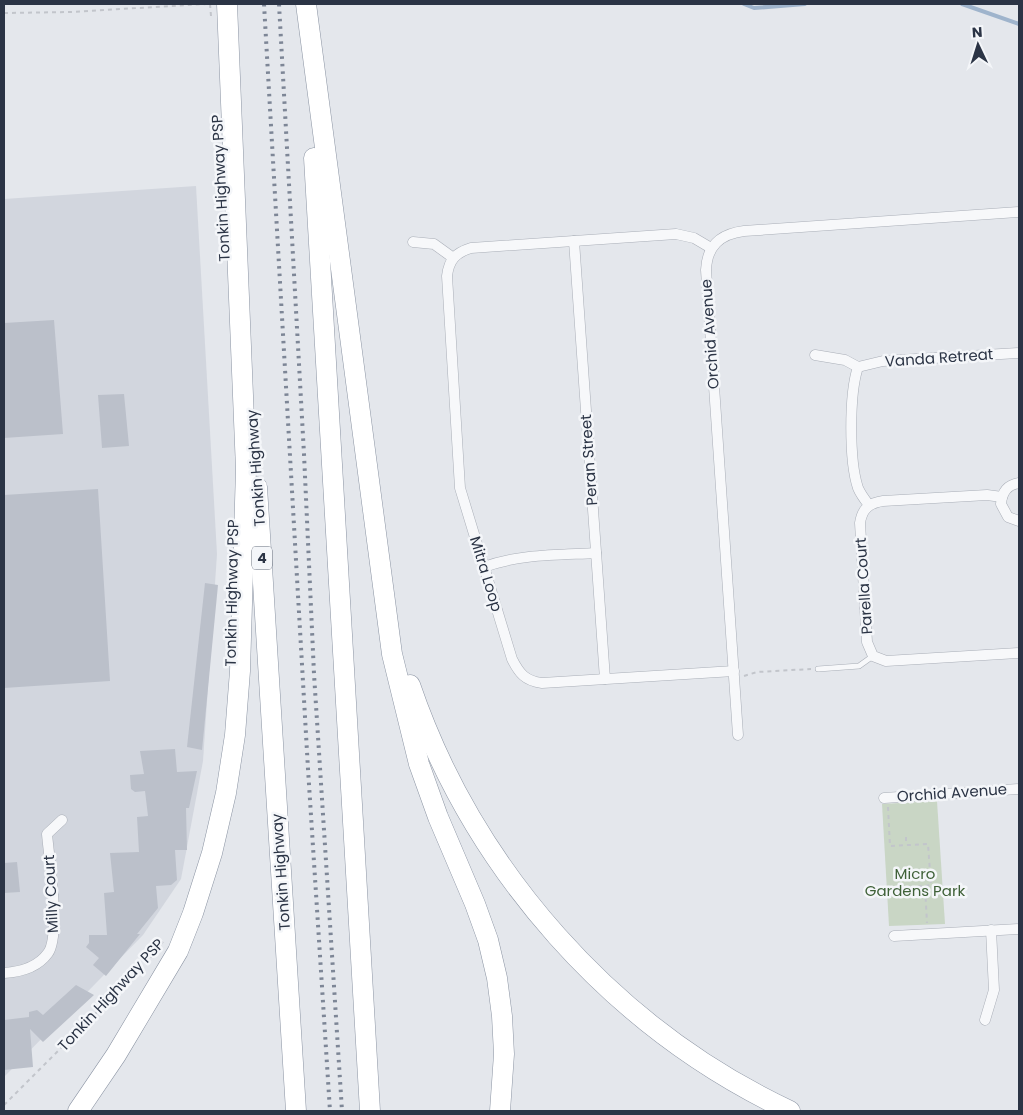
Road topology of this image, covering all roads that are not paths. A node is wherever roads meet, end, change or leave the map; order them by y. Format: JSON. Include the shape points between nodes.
{"nodes":[{"id":1,"x":227,"y":4,"type":"edge"},
{"id":2,"x":306,"y":4,"type":"edge"},
{"id":3,"x":1019,"y":212,"type":"edge"},
{"id":4,"x":574,"y":241,"type":"junction"},
{"id":5,"x":413,"y":242,"type":"dead end"},
{"id":6,"x":711,"y":248,"type":"junction"},
{"id":7,"x":452,"y":257,"type":"junction"},
{"id":8,"x":1019,"y":353,"type":"edge"},
{"id":9,"x":816,"y":355,"type":"dead end"},
{"id":10,"x":858,"y":367,"type":"junction"},
{"id":11,"x":1019,"y":483,"type":"edge"},
{"id":12,"x":1002,"y":497,"type":"junction"},
{"id":13,"x":869,"y":505,"type":"junction"},
{"id":14,"x":1019,"y":521,"type":"edge"},
{"id":15,"x":596,"y":553,"type":"junction"},
{"id":16,"x":484,"y":567,"type":"junction"},
{"id":17,"x":382,"y":574,"type":"junction"},
{"id":18,"x":1019,"y":653,"type":"edge"},
{"id":19,"x":873,"y":656,"type":"junction"},
{"id":20,"x":818,"y":669,"type":"road end"},
{"id":21,"x":734,"y":675,"type":"junction"},
{"id":22,"x":605,"y":679,"type":"junction"},
{"id":23,"x":738,"y":735,"type":"dead end"},
{"id":24,"x":1019,"y":789,"type":"edge"},
{"id":25,"x":886,"y":798,"type":"road end"},
{"id":26,"x":62,"y":820,"type":"dead end"},
{"id":27,"x":1019,"y":929,"type":"edge"},
{"id":28,"x":991,"y":930,"type":"junction"},
{"id":29,"x":894,"y":936,"type":"dead end"},
{"id":30,"x":4,"y":973,"type":"edge"},
{"id":31,"x":985,"y":1020,"type":"dead end"},
{"id":32,"x":78,"y":1111,"type":"edge"},
{"id":33,"x":296,"y":1111,"type":"edge"},
{"id":34,"x":370,"y":1111,"type":"edge"},
{"id":35,"x":500,"y":1111,"type":"edge"},
{"id":36,"x":790,"y":1111,"type":"edge"}],
"edges":[{"from":1,"to":32,"type":"highway","via":[[246,469],[235,735],[226,793],[194,913],[178,951],[116,1055]]},
{"from":1,"to":33,"type":"highway","name":"Tonkin Highway","number":"4"},
{"from":2,"to":17,"type":"highway"},
{"from":2,"to":34,"type":"highway"},
{"from":3,"to":6,"type":"street","via":[[744,231],[724,237]]},
{"from":4,"to":6,"type":"street","via":[[676,234],[694,238]]},
{"from":4,"to":7,"type":"street","via":[[471,248]]},
{"from":4,"to":15,"type":"street","name":"Peran Street"},
{"from":5,"to":7,"type":"street","via":[[434,244]]},
{"from":6,"to":21,"type":"street","name":"Orchid Avenue","via":[[706,270]]},
{"from":7,"to":16,"type":"street","name":"Mitra Loop","via":[[446,276],[460,488]]},
{"from":8,"to":10,"type":"street","name":"Vanda Retreat","via":[[883,361]]},
{"from":9,"to":10,"type":"street","via":[[844,360]]},
{"from":10,"to":13,"type":"street","via":[[851,402],[855,473],[858,488]]},
{"from":11,"to":12,"type":"street","via":[[1011,485]]},
{"from":12,"to":13,"type":"street","via":[[987,495],[883,501]]},
{"from":12,"to":14,"type":"street","via":[[1003,512]]},
{"from":13,"to":19,"type":"street","name":"Parella Court","via":[[861,515],[860,523],[867,642]]},
{"from":15,"to":16,"type":"street","via":[[523,557]]},
{"from":15,"to":22,"type":"street","name":"Peran Street"},
{"from":16,"to":22,"type":"street","name":"Mitra Loop","via":[[512,659],[524,677],[542,683]]},
{"from":17,"to":35,"type":"highway","via":[[392,654],[410,733],[429,793],[488,940],[497,978],[504,1054]]},
{"from":17,"to":36,"type":"highway","via":[[403,663],[434,748],[477,829],[529,904],[590,971],[658,1031],[734,1082]]},
{"from":18,"to":19,"type":"street","name":"Parella Court","via":[[894,661]]},
{"from":19,"to":20,"type":"lane","via":[[859,666]]},
{"from":21,"to":22,"type":"street","name":"Mitra Loop"},
{"from":21,"to":23,"type":"street","name":"Orchid Avenue"},
{"from":24,"to":25,"type":"street","name":"Orchid Avenue"},
{"from":26,"to":30,"type":"street","name":"Milly Court","via":[[47,834],[55,936],[48,953],[34,966]]},
{"from":27,"to":28,"type":"street"},
{"from":28,"to":29,"type":"street"},
{"from":28,"to":31,"type":"street","via":[[994,990]]}]}
